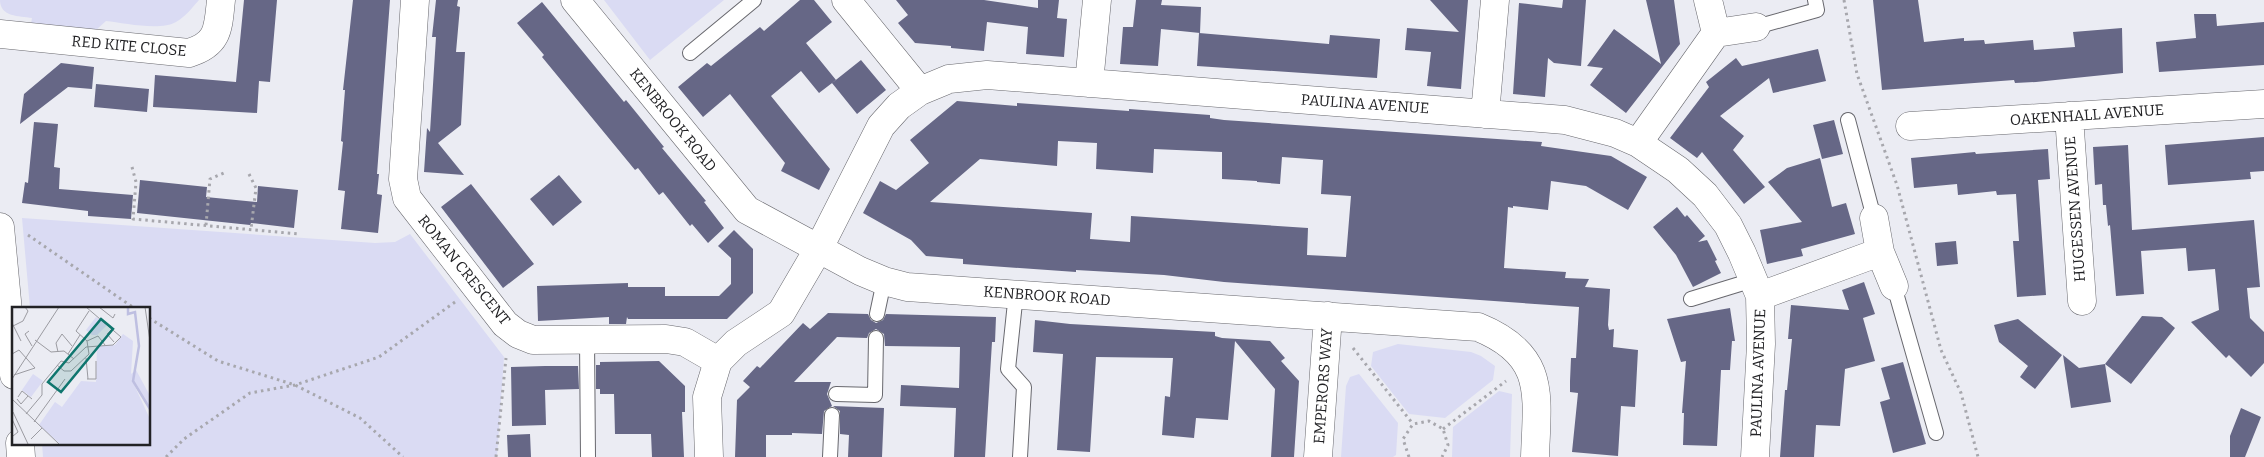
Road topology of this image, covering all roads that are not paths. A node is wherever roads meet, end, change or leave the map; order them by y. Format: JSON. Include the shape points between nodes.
{"nodes":[{"id":1,"x":221,"y":0,"type":"edge"},
{"id":2,"x":415,"y":0,"type":"edge"},
{"id":3,"x":575,"y":0,"type":"edge"},
{"id":4,"x":754,"y":0,"type":"edge"},
{"id":5,"x":846,"y":0,"type":"edge"},
{"id":6,"x":1097,"y":0,"type":"edge"},
{"id":7,"x":1495,"y":0,"type":"edge"},
{"id":8,"x":1708,"y":0,"type":"edge"},
{"id":9,"x":1815,"y":0,"type":"edge"},
{"id":10,"x":1756,"y":27,"type":"joint"},
{"id":11,"x":1716,"y":33,"type":"junction"},
{"id":12,"x":0,"y":34,"type":"edge"},
{"id":13,"x":690,"y":53,"type":"dead end"},
{"id":14,"x":1089,"y":82,"type":"junction"},
{"id":15,"x":920,"y":91,"type":"junction"},
{"id":16,"x":2264,"y":104,"type":"edge"},
{"id":17,"x":1486,"y":114,"type":"junction"},
{"id":18,"x":2069,"y":116,"type":"junction"},
{"id":19,"x":1848,"y":120,"type":"dead end"},
{"id":20,"x":1910,"y":126,"type":"dead end"},
{"id":21,"x":1638,"y":143,"type":"junction"},
{"id":22,"x":1874,"y":218,"type":"joint"},
{"id":23,"x":11,"y":229,"type":"edge"},
{"id":24,"x":818,"y":248,"type":"junction"},
{"id":25,"x":1880,"y":252,"type":"junction"},
{"id":26,"x":884,"y":281,"type":"junction"},
{"id":27,"x":1894,"y":286,"type":"joint"},
{"id":28,"x":1756,"y":288,"type":"junction"},
{"id":29,"x":1016,"y":293,"type":"junction"},
{"id":30,"x":1691,"y":299,"type":"dead end"},
{"id":31,"x":2082,"y":301,"type":"dead end"},
{"id":32,"x":13,"y":307,"type":"edge"},
{"id":33,"x":877,"y":314,"type":"dead end"},
{"id":34,"x":1328,"y":316,"type":"junction"},
{"id":35,"x":876,"y":338,"type":"dead end"},
{"id":36,"x":587,"y":339,"type":"junction"},
{"id":37,"x":718,"y":361,"type":"junction"},
{"id":38,"x":836,"y":394,"type":"dead end"},
{"id":39,"x":832,"y":415,"type":"dead end"},
{"id":40,"x":1936,"y":433,"type":"dead end"},
{"id":41,"x":20,"y":444,"type":"edge"},
{"id":42,"x":21,"y":457,"type":"edge"},
{"id":43,"x":588,"y":457,"type":"edge"},
{"id":44,"x":709,"y":457,"type":"edge"},
{"id":45,"x":830,"y":457,"type":"edge"},
{"id":46,"x":1020,"y":457,"type":"edge"},
{"id":47,"x":1318,"y":457,"type":"edge"},
{"id":48,"x":1535,"y":457,"type":"edge"},
{"id":49,"x":1755,"y":457,"type":"edge"}],
"edges":[{"from":1,"to":12,"type":"street","name":"RED KITE CLOSE","via":[[214,38],[200,50],[188,53]]},
{"from":2,"to":36,"type":"street","name":"ROMAN CRESCENT","via":[[403,179],[407,198],[505,324],[533,340]]},
{"from":3,"to":24,"type":"street","name":"KENBROOK ROAD","via":[[748,210]]},
{"from":4,"to":13,"type":"lane"},
{"from":5,"to":15,"type":"street"},
{"from":6,"to":14,"type":"street"},
{"from":7,"to":17,"type":"street"},
{"from":8,"to":11,"type":"street"},
{"from":9,"to":10,"type":"lane","via":[[1817,10]]},
{"from":10,"to":11,"type":"street"},
{"from":11,"to":21,"type":"street"},
{"from":14,"to":15,"type":"street","name":"PAULINA AVENUE","via":[[986,75],[949,78]]},
{"from":14,"to":17,"type":"street","name":"PAULINA AVENUE"},
{"from":15,"to":24,"type":"street","name":"PAULINA AVENUE","via":[[899,106],[881,126]]},
{"from":16,"to":18,"type":"street","name":"OAKENHALL AVENUE"},
{"from":17,"to":21,"type":"street","name":"PAULINA AVENUE","via":[[1565,120],[1615,133]]},
{"from":18,"to":20,"type":"street","name":"OAKENHALL AVENUE"},
{"from":18,"to":31,"type":"street","name":"HUGESSEN AVENUE"},
{"from":19,"to":22,"type":"lane"},
{"from":21,"to":28,"type":"street","name":"PAULINA AVENUE","via":[[1678,170],[1705,195],[1728,225]]},
{"from":22,"to":25,"type":"street"},
{"from":23,"to":32,"type":"street"},
{"from":24,"to":26,"type":"street","name":"KENBROOK ROAD"},
{"from":24,"to":37,"type":"street","name":"PAULINA AVENUE","via":[[781,313],[736,343]]},
{"from":25,"to":27,"type":"street"},
{"from":25,"to":28,"type":"street"},
{"from":26,"to":29,"type":"street","name":"KENBROOK ROAD","via":[[907,286]]},
{"from":26,"to":33,"type":"lane"},
{"from":27,"to":40,"type":"lane"},
{"from":28,"to":30,"type":"lane"},
{"from":28,"to":49,"type":"street","name":"PAULINA AVENUE","via":[[1761,344]]},
{"from":29,"to":34,"type":"street","name":"KENBROOK ROAD"},
{"from":29,"to":46,"type":"lane","via":[[1008,369],[1024,388]]},
{"from":34,"to":47,"type":"street","name":"EMPERORS WAY"},
{"from":34,"to":48,"type":"street","name":"KENBROOK ROAD","via":[[1478,327],[1499,335],[1516,349],[1534,377],[1537,392]]},
{"from":35,"to":38,"type":"lane","via":[[876,395]]},
{"from":36,"to":37,"type":"street","name":"ROMAN CRESCENT","via":[[685,342]]},
{"from":36,"to":43,"type":"lane"},
{"from":37,"to":44,"type":"street","via":[[707,397]]},
{"from":39,"to":45,"type":"lane"},
{"from":41,"to":42,"type":"street"}]}
